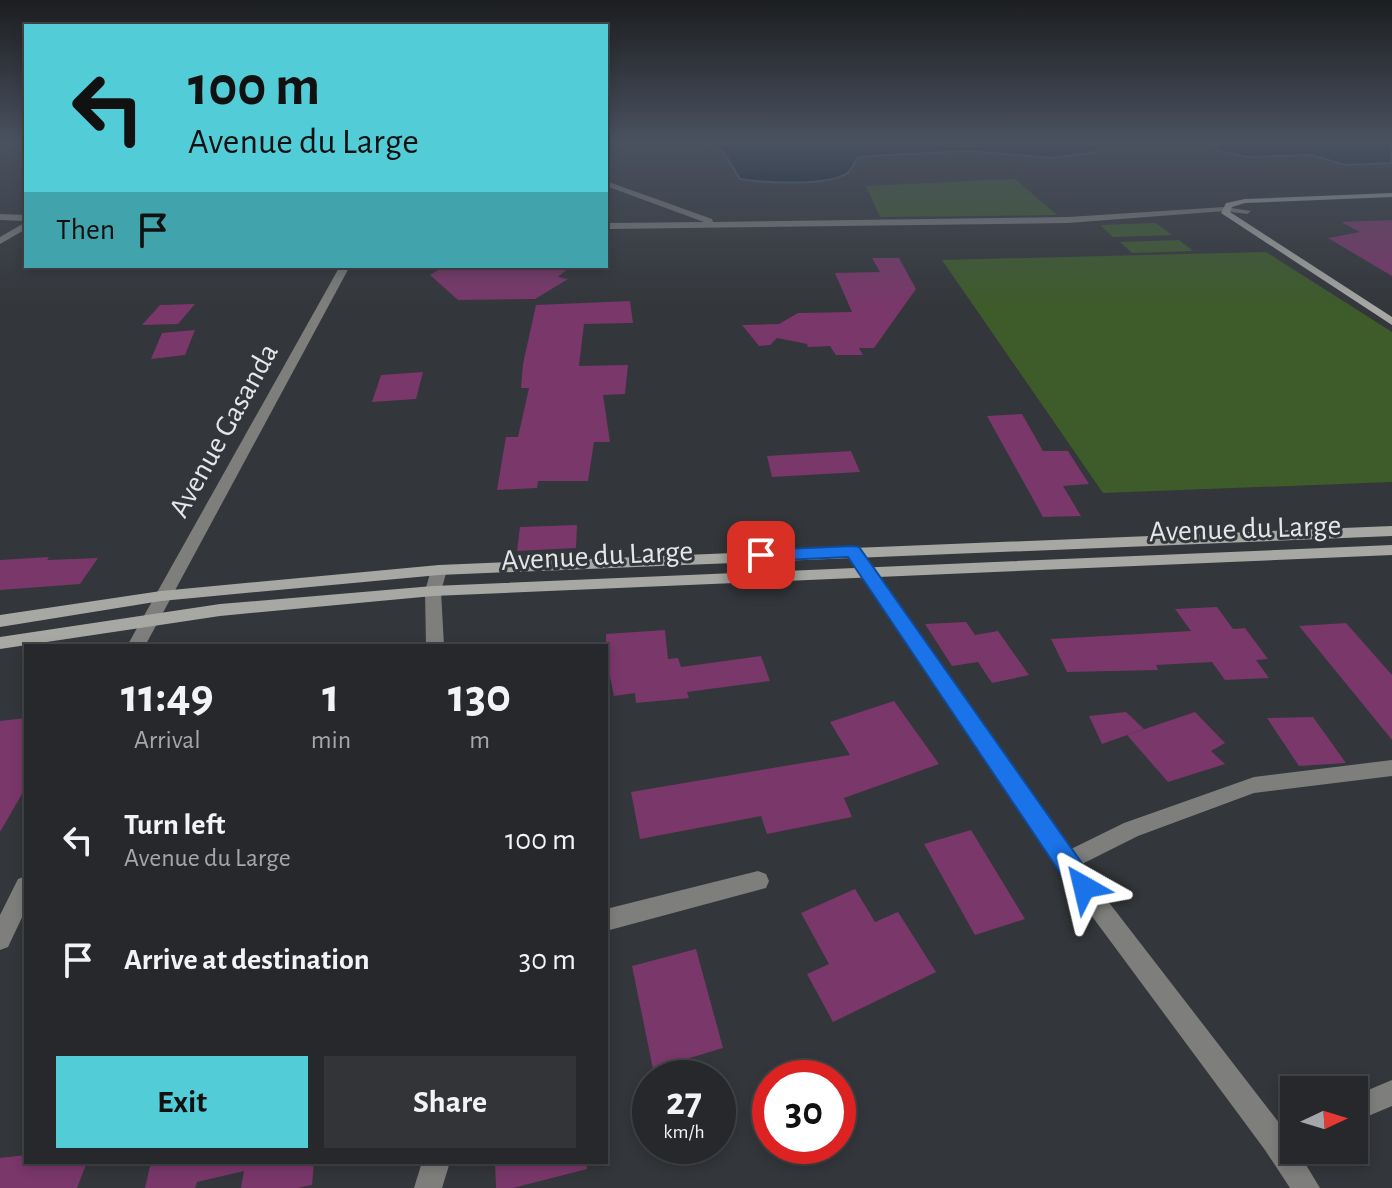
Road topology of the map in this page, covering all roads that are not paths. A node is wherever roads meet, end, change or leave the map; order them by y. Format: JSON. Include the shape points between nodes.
{"nodes":[{"id":1,"x":642,"y":196,"type":"edge"},
{"id":2,"x":1392,"y":198,"type":"edge"},
{"id":3,"x":1225,"y":209,"type":"junction"},
{"id":4,"x":1247,"y":211,"type":"junction"},
{"id":5,"x":0,"y":217,"type":"edge"},
{"id":6,"x":24,"y":218,"type":"edge"},
{"id":7,"x":713,"y":223,"type":"junction"},
{"id":8,"x":24,"y":226,"type":"edge"},
{"id":9,"x":608,"y":226,"type":"edge"},
{"id":10,"x":0,"y":241,"type":"edge"},
{"id":11,"x":344,"y":268,"type":"edge"},
{"id":12,"x":1388,"y":313,"type":"edge"},
{"id":13,"x":1392,"y":322,"type":"edge"},
{"id":14,"x":1392,"y":531,"type":"edge"},
{"id":15,"x":1392,"y":550,"type":"edge"},
{"id":16,"x":853,"y":551,"type":"junction"},
{"id":17,"x":439,"y":570,"type":"junction"},
{"id":18,"x":864,"y":571,"type":"junction"},
{"id":19,"x":433,"y":591,"type":"junction"},
{"id":20,"x":161,"y":596,"type":"junction"},
{"id":21,"x":0,"y":621,"type":"edge"},
{"id":22,"x":147,"y":621,"type":"junction"},
{"id":23,"x":0,"y":643,"type":"edge"},
{"id":24,"x":137,"y":644,"type":"edge"},
{"id":25,"x":435,"y":644,"type":"edge"},
{"id":26,"x":1392,"y":768,"type":"edge"},
{"id":27,"x":1065,"y":862,"type":"junction"},
{"id":28,"x":758,"y":881,"type":"dead end"},
{"id":29,"x":14,"y":900,"type":"edge"},
{"id":30,"x":608,"y":919,"type":"edge"},
{"id":31,"x":0,"y":939,"type":"edge"},
{"id":32,"x":1392,"y":1093,"type":"edge"},
{"id":33,"x":1368,"y":1103,"type":"edge"},
{"id":34,"x":1280,"y":1131,"type":"edge"},
{"id":35,"x":435,"y":1164,"type":"edge"},
{"id":36,"x":1296,"y":1164,"type":"edge"},
{"id":37,"x":428,"y":1188,"type":"edge"},
{"id":38,"x":1306,"y":1188,"type":"edge"}],
"edges":[{"from":1,"to":7,"type":"street"},
{"from":2,"to":3,"type":"main road","via":[[1259,199]]},
{"from":2,"to":4,"type":"main road"},
{"from":3,"to":4,"type":"street"},
{"from":3,"to":7,"type":"street","via":[[1068,220]]},
{"from":3,"to":12,"type":"main road","via":[[1239,226]]},
{"from":4,"to":12,"type":"main road","via":[[1258,227]]},
{"from":5,"to":6,"type":"street"},
{"from":7,"to":9,"type":"street"},
{"from":8,"to":10,"type":"street"},
{"from":11,"to":20,"type":"street","name":"Avenue Gasanda"},
{"from":12,"to":13,"type":"main road"},
{"from":14,"to":16,"type":"main road","name":"Avenue du Large"},
{"from":15,"to":18,"type":"main road","name":"Avenue du Large"},
{"from":16,"to":17,"type":"main road","name":"Avenue du Large"},
{"from":16,"to":18,"type":"street"},
{"from":17,"to":19,"type":"street"},
{"from":17,"to":20,"type":"main road","name":"Avenue du Large"},
{"from":18,"to":19,"type":"main road","name":"Avenue du Large"},
{"from":18,"to":27,"type":"street"},
{"from":19,"to":22,"type":"main road","name":"Avenue du Large"},
{"from":19,"to":25,"type":"street"},
{"from":20,"to":21,"type":"main road","name":"Avenue du Large"},
{"from":20,"to":22,"type":"street","name":"Avenue Gasanda"},
{"from":22,"to":23,"type":"main road","name":"Avenue du Large"},
{"from":22,"to":24,"type":"street","name":"Avenue Gasanda"},
{"from":26,"to":27,"type":"street","via":[[1254,785],[1131,829]]},
{"from":27,"to":34,"type":"street"},
{"from":28,"to":30,"type":"street"},
{"from":29,"to":31,"type":"street"},
{"from":32,"to":33,"type":"street"},
{"from":35,"to":37,"type":"street"},
{"from":36,"to":38,"type":"street"}]}
